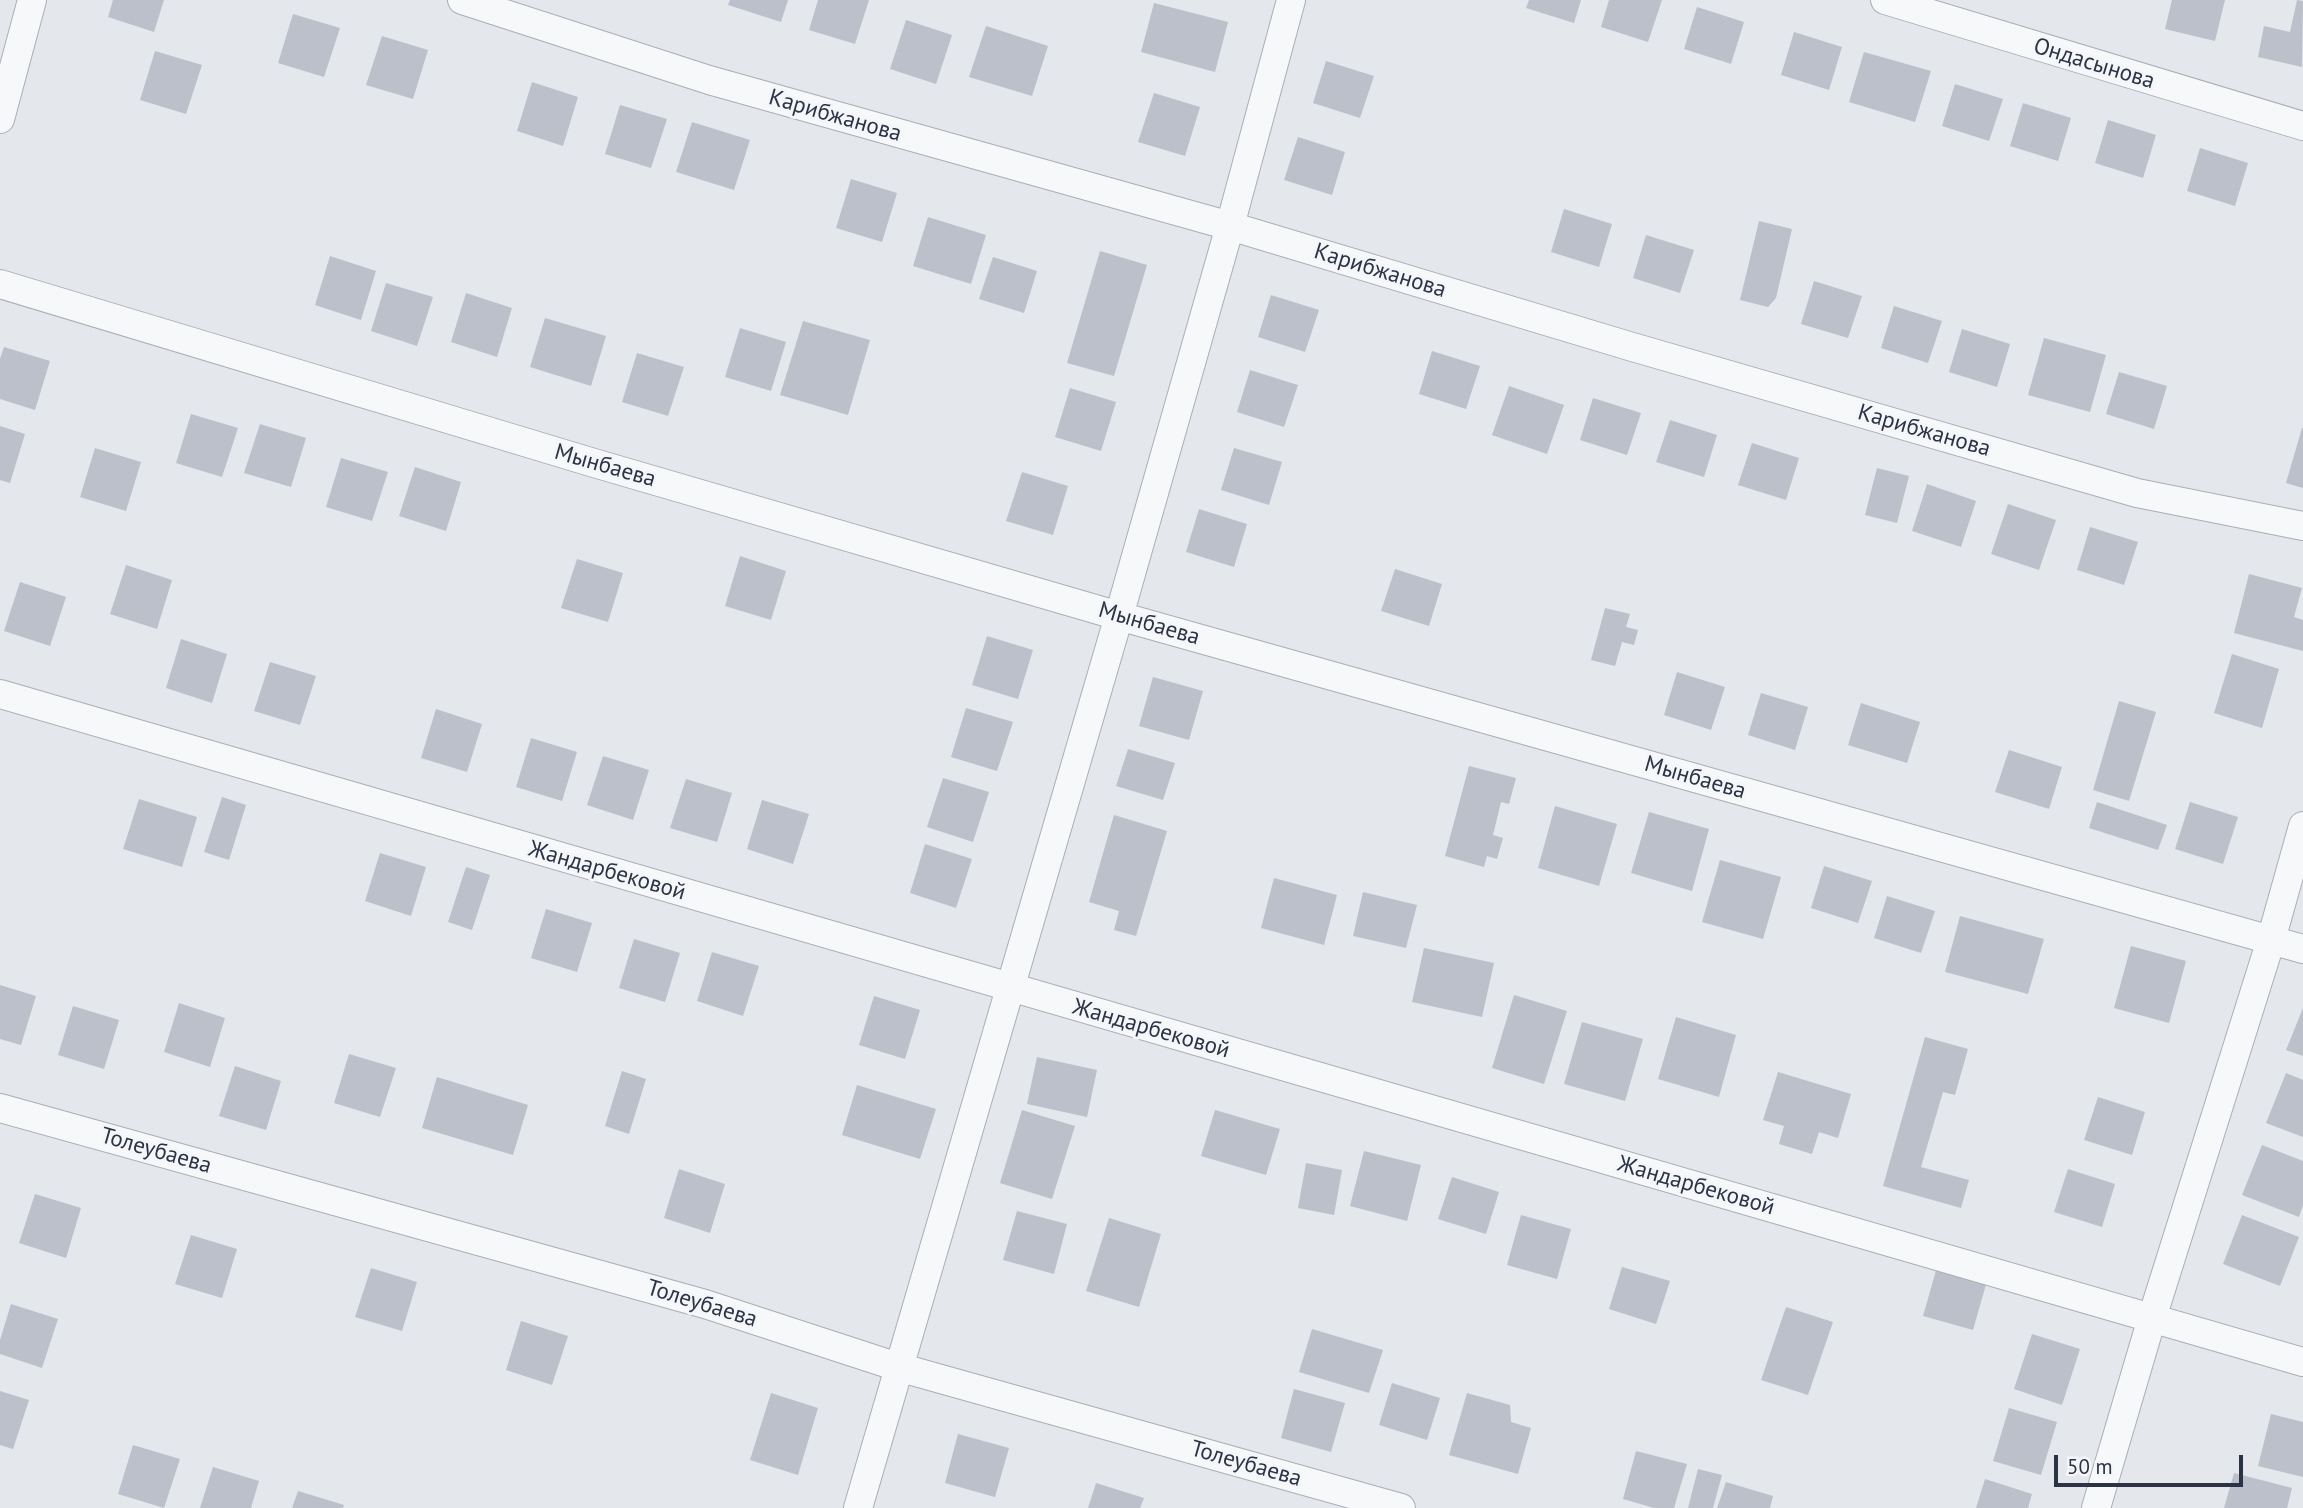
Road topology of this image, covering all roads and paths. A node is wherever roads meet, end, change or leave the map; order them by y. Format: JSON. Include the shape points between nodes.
{"nodes":[{"id":1,"x":32,"y":0,"type":"edge"},
{"id":2,"x":461,"y":0,"type":"edge"},
{"id":3,"x":1291,"y":0,"type":"edge"},
{"id":4,"x":1885,"y":0,"type":"edge"},
{"id":5,"x":0,"y":119,"type":"edge"},
{"id":6,"x":2303,"y":126,"type":"edge"},
{"id":7,"x":1230,"y":226,"type":"junction"},
{"id":8,"x":0,"y":284,"type":"edge"},
{"id":9,"x":2303,"y":526,"type":"edge"},
{"id":10,"x":1119,"y":616,"type":"junction"},
{"id":11,"x":0,"y":694,"type":"edge"},
{"id":12,"x":2303,"y":826,"type":"edge"},
{"id":13,"x":2271,"y":940,"type":"junction"},
{"id":14,"x":2303,"y":949,"type":"edge"},
{"id":15,"x":1012,"y":988,"type":"junction"},
{"id":16,"x":0,"y":1108,"type":"edge"},
{"id":17,"x":2152,"y":1318,"type":"junction"},
{"id":18,"x":2303,"y":1362,"type":"edge"},
{"id":19,"x":898,"y":1367,"type":"junction"},
{"id":20,"x":858,"y":1508,"type":"edge"},
{"id":21,"x":1401,"y":1508,"type":"edge"},
{"id":22,"x":2096,"y":1508,"type":"edge"}],
"edges":[{"from":1,"to":5,"type":"street"},
{"from":2,"to":7,"type":"street","name":"Карибжанова","via":[[709,80]]},
{"from":3,"to":7,"type":"street"},
{"from":4,"to":6,"type":"street","name":"Ондасынова"},
{"from":7,"to":9,"type":"street","name":"Карибжанова","via":[[2137,493]]},
{"from":7,"to":10,"type":"street"},
{"from":8,"to":10,"type":"street","name":"Мынбаева"},
{"from":10,"to":13,"type":"street","name":"Мынбаева"},
{"from":10,"to":15,"type":"street"},
{"from":11,"to":15,"type":"street","name":"Жандарбековой"},
{"from":12,"to":13,"type":"street"},
{"from":13,"to":14,"type":"street","name":"Мынбаева"},
{"from":13,"to":17,"type":"street"},
{"from":15,"to":17,"type":"street","name":"Жандарбековой"},
{"from":15,"to":19,"type":"street"},
{"from":16,"to":19,"type":"street","name":"Толеубаева","via":[[705,1304]]},
{"from":17,"to":18,"type":"street","name":"Жандарбековой"},
{"from":17,"to":22,"type":"street"},
{"from":19,"to":20,"type":"street"},
{"from":19,"to":21,"type":"street","name":"Толеубаева"}]}
